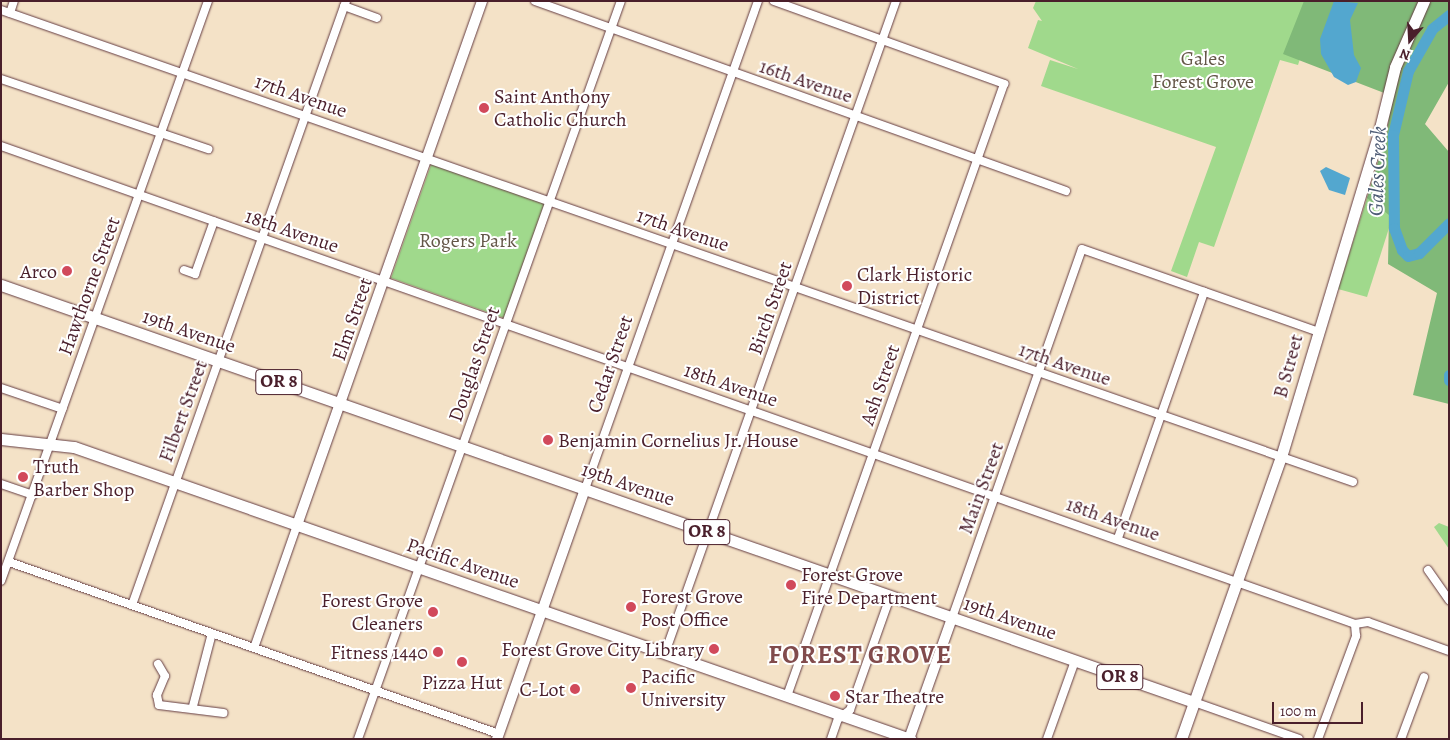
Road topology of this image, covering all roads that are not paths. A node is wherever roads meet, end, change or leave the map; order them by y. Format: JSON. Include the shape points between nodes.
{"nodes":[{"id":1,"x":14,"y":1,"type":"edge"},
{"id":2,"x":208,"y":1,"type":"edge"},
{"id":3,"x":482,"y":1,"type":"edge"},
{"id":4,"x":535,"y":1,"type":"edge"},
{"id":5,"x":621,"y":1,"type":"edge"},
{"id":6,"x":758,"y":1,"type":"edge"},
{"id":7,"x":774,"y":1,"type":"edge"},
{"id":8,"x":896,"y":1,"type":"edge"},
{"id":9,"x":1424,"y":1,"type":"edge"},
{"id":10,"x":345,"y":3,"type":"edge"},
{"id":11,"x":1,"y":10,"type":"edge"},
{"id":12,"x":10,"y":13,"type":"junction"},
{"id":13,"x":377,"y":18,"type":"dead end"},
{"id":14,"x":611,"y":28,"type":"junction"},
{"id":15,"x":882,"y":40,"type":"junction"},
{"id":16,"x":182,"y":73,"type":"junction"},
{"id":17,"x":733,"y":73,"type":"junction"},
{"id":18,"x":1,"y":79,"type":"edge"},
{"id":19,"x":304,"y":114,"type":"junction"},
{"id":20,"x":855,"y":115,"type":"junction"},
{"id":21,"x":161,"y":134,"type":"junction"},
{"id":22,"x":1,"y":146,"type":"edge"},
{"id":23,"x":208,"y":149,"type":"dead end"},
{"id":24,"x":427,"y":158,"type":"junction"},
{"id":25,"x":978,"y":159,"type":"junction"},
{"id":26,"x":1066,"y":191,"type":"dead end"},
{"id":27,"x":139,"y":195,"type":"junction"},
{"id":28,"x":549,"y":201,"type":"junction"},
{"id":29,"x":214,"y":221,"type":"junction"},
{"id":30,"x":260,"y":237,"type":"junction"},
{"id":31,"x":672,"y":243,"type":"junction"},
{"id":32,"x":184,"y":270,"type":"dead end"},
{"id":33,"x":384,"y":280,"type":"junction"},
{"id":34,"x":1,"y":285,"type":"edge"},
{"id":35,"x":795,"y":287,"type":"junction"},
{"id":36,"x":1204,"y":292,"type":"junction"},
{"id":37,"x":95,"y":318,"type":"junction"},
{"id":38,"x":505,"y":323,"type":"junction"},
{"id":39,"x":917,"y":330,"type":"junction"},
{"id":40,"x":1316,"y":331,"type":"junction"},
{"id":41,"x":218,"y":361,"type":"junction"},
{"id":42,"x":628,"y":366,"type":"junction"},
{"id":43,"x":1040,"y":373,"type":"junction"},
{"id":44,"x":1,"y":388,"type":"edge"},
{"id":45,"x":341,"y":404,"type":"junction"},
{"id":46,"x":63,"y":409,"type":"junction"},
{"id":47,"x":751,"y":409,"type":"junction"},
{"id":48,"x":1161,"y":415,"type":"junction"},
{"id":49,"x":1,"y":439,"type":"edge"},
{"id":50,"x":51,"y":442,"type":"junction"},
{"id":51,"x":462,"y":446,"type":"junction"},
{"id":52,"x":874,"y":452,"type":"junction"},
{"id":53,"x":1281,"y":457,"type":"junction"},
{"id":54,"x":174,"y":482,"type":"junction"},
{"id":55,"x":1353,"y":482,"type":"dead end"},
{"id":56,"x":1,"y":484,"type":"edge"},
{"id":57,"x":585,"y":489,"type":"junction"},
{"id":58,"x":33,"y":495,"type":"junction"},
{"id":59,"x":997,"y":496,"type":"junction"},
{"id":60,"x":297,"y":525,"type":"junction"},
{"id":61,"x":708,"y":532,"type":"junction"},
{"id":62,"x":1118,"y":538,"type":"junction"},
{"id":63,"x":9,"y":562,"type":"junction"},
{"id":64,"x":420,"y":568,"type":"junction"},
{"id":65,"x":1428,"y":570,"type":"dead end"},
{"id":66,"x":830,"y":575,"type":"junction"},
{"id":67,"x":1238,"y":580,"type":"junction"},
{"id":68,"x":1,"y":581,"type":"edge"},
{"id":69,"x":1449,"y":584,"type":"edge"},
{"id":70,"x":1441,"y":589,"type":"junction"},
{"id":71,"x":890,"y":597,"type":"junction"},
{"id":72,"x":1449,"y":600,"type":"edge"},
{"id":73,"x":132,"y":605,"type":"junction"},
{"id":74,"x":543,"y":611,"type":"junction"},
{"id":75,"x":952,"y":618,"type":"junction"},
{"id":76,"x":1355,"y":624,"type":"junction"},
{"id":77,"x":212,"y":633,"type":"junction"},
{"id":78,"x":254,"y":648,"type":"junction"},
{"id":79,"x":1449,"y":651,"type":"edge"},
{"id":80,"x":665,"y":653,"type":"junction"},
{"id":81,"x":1075,"y":661,"type":"junction"},
{"id":82,"x":158,"y":664,"type":"dead end"},
{"id":83,"x":1424,"y":676,"type":"dead end"},
{"id":84,"x":375,"y":690,"type":"junction"},
{"id":85,"x":787,"y":696,"type":"junction"},
{"id":86,"x":1194,"y":702,"type":"junction"},
{"id":87,"x":193,"y":706,"type":"junction"},
{"id":88,"x":224,"y":713,"type":"dead end"},
{"id":89,"x":843,"y":715,"type":"junction"},
{"id":90,"x":498,"y":736,"type":"edge"},
{"id":91,"x":358,"y":739,"type":"edge"},
{"id":92,"x":831,"y":739,"type":"edge"},
{"id":93,"x":909,"y":739,"type":"edge"},
{"id":94,"x":1047,"y":739,"type":"edge"},
{"id":95,"x":1181,"y":739,"type":"edge"},
{"id":96,"x":1299,"y":739,"type":"edge"},
{"id":97,"x":1318,"y":739,"type":"edge"},
{"id":98,"x":1401,"y":739,"type":"edge"}],
"edges":[{"from":1,"to":12,"type":"street"},
{"from":2,"to":16,"type":"street","name":"Hawthorne Street"},
{"from":3,"to":24,"type":"street","name":"Elm Street"},
{"from":4,"to":14,"type":"street","name":"16th Avenue"},
{"from":5,"to":14,"type":"street","name":"Douglas Street"},
{"from":6,"to":17,"type":"street","name":"Cedar Street"},
{"from":7,"to":15,"type":"street"},
{"from":8,"to":15,"type":"street","name":"Birch Street"},
{"from":9,"to":40,"type":"main road","name":"B Street","via":[[1395,67],[1378,140]]},
{"from":10,"to":13,"type":"street"},
{"from":10,"to":19,"type":"street","name":"Filbert Street"},
{"from":11,"to":12,"type":"street","name":"17th Avenue"},
{"from":12,"to":16,"type":"street","name":"17th Avenue"},
{"from":14,"to":17,"type":"street","name":"16th Avenue"},
{"from":14,"to":28,"type":"street","name":"Douglas Street"},
{"from":15,"to":20,"type":"street","name":"Birch Street"},
{"from":15,"to":25,"type":"street","name":"Ash Street","via":[[1004,84]]},
{"from":16,"to":19,"type":"street","name":"17th Avenue"},
{"from":16,"to":21,"type":"street","name":"Hawthorne Street"},
{"from":17,"to":20,"type":"street","name":"16th Avenue"},
{"from":17,"to":31,"type":"street","name":"Cedar Street"},
{"from":18,"to":21,"type":"street"},
{"from":19,"to":24,"type":"street","name":"17th Avenue"},
{"from":19,"to":30,"type":"street","name":"Filbert Street"},
{"from":20,"to":25,"type":"street","name":"16th Avenue"},
{"from":20,"to":35,"type":"street","name":"Birch Street"},
{"from":21,"to":23,"type":"street"},
{"from":21,"to":27,"type":"street","name":"Hawthorne Street"},
{"from":22,"to":27,"type":"street","name":"18th Avenue"},
{"from":24,"to":28,"type":"street","name":"17th Avenue"},
{"from":24,"to":33,"type":"street","name":"Elm Street"},
{"from":25,"to":26,"type":"street","name":"16th Avenue"},
{"from":25,"to":39,"type":"street","name":"Ash Street"},
{"from":27,"to":29,"type":"street","name":"18th Avenue"},
{"from":27,"to":37,"type":"street","name":"Hawthorne Street"},
{"from":28,"to":31,"type":"street","name":"17th Avenue"},
{"from":28,"to":38,"type":"street","name":"Douglas Street"},
{"from":29,"to":30,"type":"street","name":"18th Avenue"},
{"from":29,"to":32,"type":"street","via":[[195,274]]},
{"from":30,"to":33,"type":"street","name":"18th Avenue"},
{"from":30,"to":41,"type":"street","name":"Filbert Street"},
{"from":31,"to":35,"type":"street","name":"17th Avenue"},
{"from":31,"to":42,"type":"street","name":"Cedar Street"},
{"from":33,"to":38,"type":"street","name":"18th Avenue"},
{"from":33,"to":45,"type":"street","name":"Elm Street"},
{"from":34,"to":37,"type":"main road","name":"19th Avenue","number":"OR 8"},
{"from":35,"to":39,"type":"street","name":"17th Avenue"},
{"from":35,"to":47,"type":"street","name":"Birch Street"},
{"from":36,"to":40,"type":"street"},
{"from":36,"to":43,"type":"street","name":"Main Street","via":[[1082,249]]},
{"from":36,"to":48,"type":"street"},
{"from":37,"to":41,"type":"main road","name":"19th Avenue","number":"OR 8"},
{"from":37,"to":46,"type":"street","name":"Hawthorne Street"},
{"from":38,"to":42,"type":"street","name":"18th Avenue"},
{"from":38,"to":51,"type":"street","name":"Douglas Street"},
{"from":39,"to":43,"type":"street","name":"17th Avenue"},
{"from":39,"to":52,"type":"street","name":"Ash Street"},
{"from":40,"to":53,"type":"main road","name":"B Street"},
{"from":41,"to":45,"type":"main road","name":"19th Avenue","number":"OR 8"},
{"from":41,"to":54,"type":"street","name":"Filbert Street"},
{"from":42,"to":47,"type":"street","name":"18th Avenue"},
{"from":42,"to":57,"type":"street","name":"Cedar Street"},
{"from":43,"to":48,"type":"street","name":"17th Avenue"},
{"from":43,"to":59,"type":"street","name":"Main Street"},
{"from":44,"to":46,"type":"street"},
{"from":45,"to":51,"type":"main road","name":"19th Avenue","number":"OR 8"},
{"from":45,"to":60,"type":"street","name":"Elm Street"},
{"from":46,"to":50,"type":"street","name":"Hawthorne Street"},
{"from":47,"to":52,"type":"street","name":"18th Avenue"},
{"from":47,"to":61,"type":"street","name":"Birch Street"},
{"from":48,"to":53,"type":"street","name":"17th Avenue"},
{"from":48,"to":62,"type":"street"},
{"from":49,"to":50,"type":"main road","name":"Pacific Avenue"},
{"from":50,"to":54,"type":"main road","name":"Pacific Avenue"},
{"from":50,"to":58,"type":"street","name":"Hawthorne Street"},
{"from":51,"to":57,"type":"main road","name":"19th Avenue","number":"OR 8"},
{"from":51,"to":64,"type":"street","name":"Douglas Street"},
{"from":52,"to":59,"type":"street","name":"18th Avenue"},
{"from":52,"to":66,"type":"street","name":"Ash Street"},
{"from":53,"to":55,"type":"street","name":"17th Avenue"},
{"from":53,"to":67,"type":"main road","name":"B Street"},
{"from":54,"to":60,"type":"main road","name":"Pacific Avenue"},
{"from":54,"to":73,"type":"street","name":"Filbert Street"},
{"from":56,"to":58,"type":"street"},
{"from":57,"to":61,"type":"main road","name":"19th Avenue","number":"OR 8"},
{"from":57,"to":74,"type":"street","name":"Cedar Street"},
{"from":58,"to":63,"type":"street","name":"Hawthorne Street"},
{"from":59,"to":62,"type":"street","name":"18th Avenue"},
{"from":59,"to":75,"type":"street","name":"Main Street"},
{"from":60,"to":64,"type":"main road","name":"Pacific Avenue"},
{"from":60,"to":78,"type":"street","name":"Elm Street"},
{"from":61,"to":66,"type":"main road","name":"19th Avenue","number":"OR 8"},
{"from":61,"to":80,"type":"street","name":"Birch Street"},
{"from":62,"to":67,"type":"street","name":"18th Avenue"},
{"from":63,"to":68,"type":"street","name":"Hawthorne Street"},
{"from":63,"to":73,"type":"street"},
{"from":64,"to":74,"type":"main road","name":"Pacific Avenue"},
{"from":64,"to":84,"type":"street","name":"Douglas Street"},
{"from":65,"to":70,"type":"street"},
{"from":66,"to":71,"type":"main road","name":"19th Avenue","number":"OR 8"},
{"from":66,"to":85,"type":"street","name":"Ash Street"},
{"from":67,"to":76,"type":"street","name":"18th Avenue"},
{"from":67,"to":86,"type":"main road","name":"B Street"},
{"from":69,"to":70,"type":"street"},
{"from":70,"to":72,"type":"street"},
{"from":71,"to":75,"type":"main road","name":"19th Avenue","number":"OR 8"},
{"from":71,"to":89,"type":"street","via":[[850,710]]},
{"from":73,"to":77,"type":"street"},
{"from":74,"to":80,"type":"main road","name":"Pacific Avenue"},
{"from":74,"to":90,"type":"street","name":"Cedar Street"},
{"from":75,"to":81,"type":"main road","name":"19th Avenue","number":"OR 8"},
{"from":75,"to":93,"type":"street","name":"Main Street"},
{"from":76,"to":79,"type":"street","name":"18th Avenue","via":[[1368,622]]},
{"from":76,"to":97,"type":"street","via":[[1356,636]]},
{"from":77,"to":78,"type":"street"},
{"from":77,"to":87,"type":"street"},
{"from":78,"to":84,"type":"street"},
{"from":80,"to":85,"type":"main road","name":"Pacific Avenue"},
{"from":81,"to":86,"type":"main road","name":"19th Avenue","number":"OR 8"},
{"from":81,"to":94,"type":"street"},
{"from":82,"to":87,"type":"street","via":[[165,676],[157,703]]},
{"from":83,"to":98,"type":"street"},
{"from":84,"to":90,"type":"street"},
{"from":84,"to":91,"type":"street","name":"Douglas Street"},
{"from":85,"to":89,"type":"main road","name":"Pacific Avenue"},
{"from":86,"to":95,"type":"main road","name":"B Street"},
{"from":86,"to":96,"type":"street","name":"19th Avenue"},
{"from":87,"to":88,"type":"street"},
{"from":89,"to":92,"type":"street"},
{"from":89,"to":93,"type":"main road","name":"Pacific Avenue"}]}
